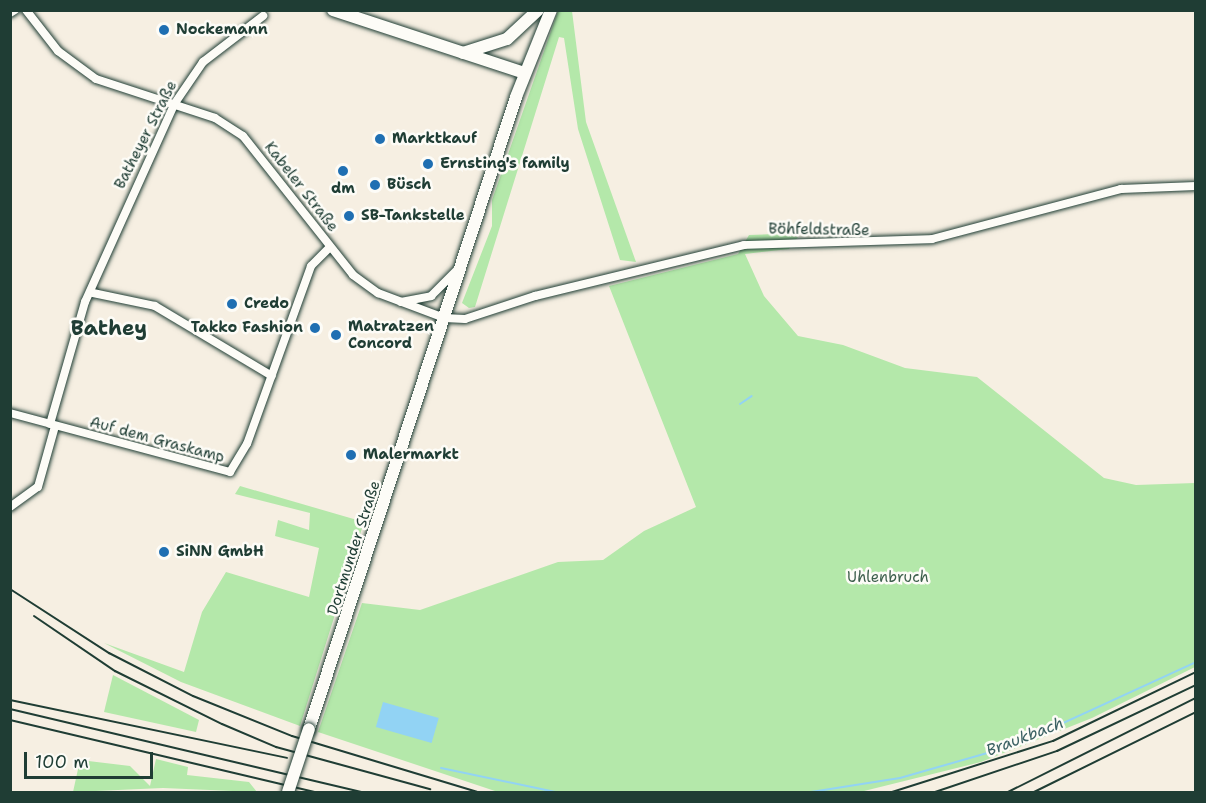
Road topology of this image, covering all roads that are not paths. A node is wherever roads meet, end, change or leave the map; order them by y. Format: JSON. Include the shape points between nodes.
{"nodes":[{"id":1,"x":15,"y":10,"type":"edge"},
{"id":2,"x":26,"y":10,"type":"edge"},
{"id":3,"x":333,"y":10,"type":"edge"},
{"id":4,"x":540,"y":10,"type":"edge"},
{"id":5,"x":551,"y":10,"type":"edge"},
{"id":6,"x":10,"y":13,"type":"edge"},
{"id":7,"x":263,"y":16,"type":"dead end"},
{"id":8,"x":462,"y":54,"type":"junction"},
{"id":9,"x":525,"y":73,"type":"junction"},
{"id":10,"x":175,"y":103,"type":"junction"},
{"id":11,"x":1196,"y":186,"type":"edge"},
{"id":12,"x":330,"y":247,"type":"junction"},
{"id":13,"x":460,"y":266,"type":"junction"},
{"id":14,"x":93,"y":293,"type":"junction"},
{"id":15,"x":397,"y":302,"type":"junction"},
{"id":16,"x":444,"y":318,"type":"junction"},
{"id":17,"x":272,"y":376,"type":"junction"},
{"id":18,"x":10,"y":413,"type":"edge"},
{"id":19,"x":52,"y":425,"type":"junction"},
{"id":20,"x":10,"y":507,"type":"edge"},
{"id":21,"x":288,"y":792,"type":"edge"}],
"edges":[{"from":1,"to":6,"type":"street"},
{"from":2,"to":10,"type":"street","name":"Kabeler Straße","via":[[58,51],[89,75],[118,89]]},
{"from":3,"to":8,"type":"main road"},
{"from":4,"to":8,"type":"main road","via":[[507,39]]},
{"from":4,"to":9,"type":"main road","name":"Dortmunder Straße"},
{"from":5,"to":9,"type":"main road","name":"Dortmunder Straße"},
{"from":7,"to":10,"type":"street","name":"Batheyer Straße","via":[[203,62]]},
{"from":8,"to":9,"type":"main road"},
{"from":9,"to":13,"type":"main road","name":"Dortmunder Straße"},
{"from":10,"to":12,"type":"street","name":"Kabeler Straße","via":[[243,136]]},
{"from":10,"to":14,"type":"street","name":"Batheyer Straße","via":[[129,196]]},
{"from":11,"to":16,"type":"street","name":"Böhfeldstraße","via":[[1121,189],[932,239],[870,245],[751,244],[535,296],[465,319]]},
{"from":12,"to":15,"type":"street","name":"Kabeler Straße","via":[[362,283]]},
{"from":12,"to":17,"type":"street","name":"Auf dem Graskamp","via":[[311,267]]},
{"from":13,"to":15,"type":"street","via":[[431,296]]},
{"from":13,"to":16,"type":"main road","name":"Dortmunder Straße"},
{"from":14,"to":17,"type":"street","via":[[130,298],[171,314]]},
{"from":14,"to":19,"type":"street","name":"Batheyer Straße","via":[[72,336]]},
{"from":15,"to":16,"type":"street","name":"Kabeler Straße"},
{"from":16,"to":21,"type":"main road","name":"Dortmunder Straße","bridge":true},
{"from":17,"to":19,"type":"street","name":"Auf dem Graskamp","via":[[243,452],[230,472]]},
{"from":18,"to":19,"type":"street","name":"Auf dem Graskamp"},
{"from":19,"to":20,"type":"street","name":"Batheyer Straße","via":[[38,487]]}]}
